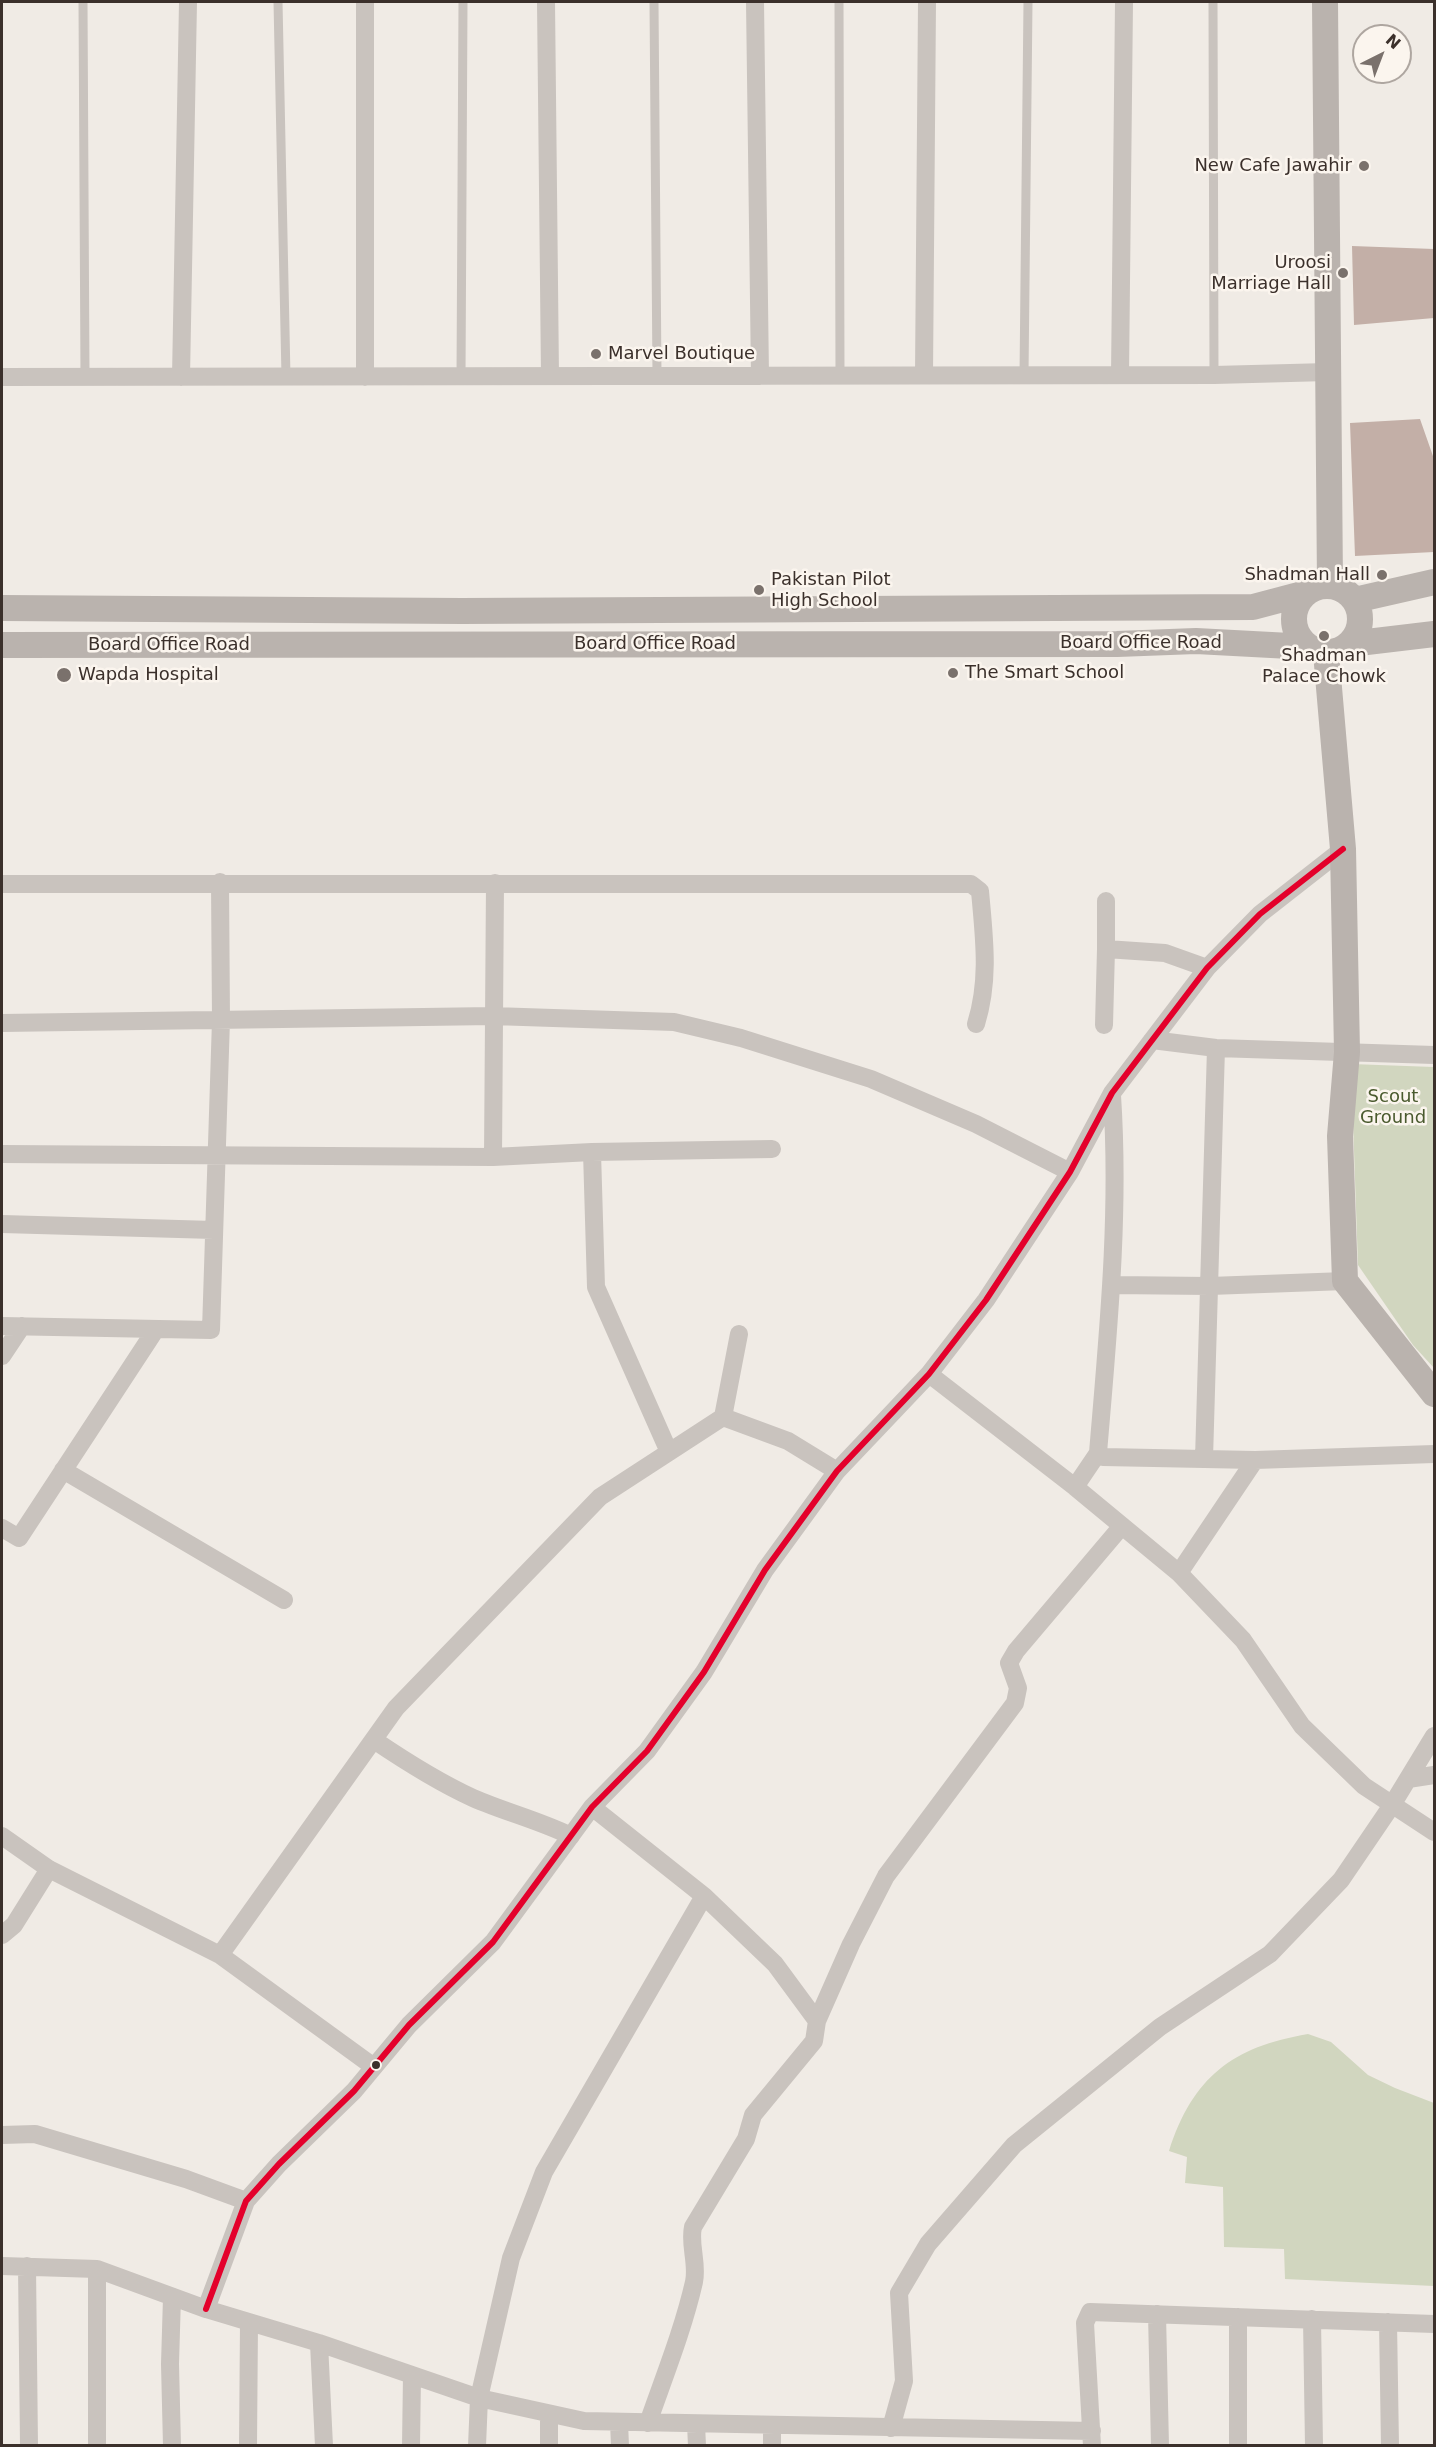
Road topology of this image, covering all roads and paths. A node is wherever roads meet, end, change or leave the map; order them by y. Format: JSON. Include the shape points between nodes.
{"nodes":[{"id":1,"x":83,"y":2,"type":"edge"},
{"id":2,"x":188,"y":2,"type":"edge"},
{"id":3,"x":278,"y":2,"type":"edge"},
{"id":4,"x":365,"y":2,"type":"edge"},
{"id":5,"x":463,"y":2,"type":"edge"},
{"id":6,"x":546,"y":2,"type":"edge"},
{"id":7,"x":654,"y":2,"type":"edge"},
{"id":8,"x":754,"y":2,"type":"edge"},
{"id":9,"x":839,"y":2,"type":"edge"},
{"id":10,"x":927,"y":2,"type":"edge"},
{"id":11,"x":1028,"y":2,"type":"edge"},
{"id":12,"x":1124,"y":2,"type":"edge"},
{"id":13,"x":1213,"y":2,"type":"edge"},
{"id":14,"x":1325,"y":2,"type":"edge"},
{"id":15,"x":1328,"y":372,"type":"junction"},
{"id":16,"x":924,"y":375,"type":"junction"},
{"id":17,"x":1024,"y":375,"type":"junction"},
{"id":18,"x":1120,"y":375,"type":"junction"},
{"id":19,"x":1214,"y":375,"type":"junction"},
{"id":20,"x":461,"y":376,"type":"junction"},
{"id":21,"x":550,"y":376,"type":"junction"},
{"id":22,"x":657,"y":376,"type":"junction"},
{"id":23,"x":760,"y":376,"type":"junction"},
{"id":24,"x":840,"y":376,"type":"junction"},
{"id":25,"x":2,"y":377,"type":"edge"},
{"id":26,"x":85,"y":377,"type":"junction"},
{"id":27,"x":181,"y":377,"type":"junction"},
{"id":28,"x":286,"y":377,"type":"junction"},
{"id":29,"x":365,"y":377,"type":"junction"},
{"id":30,"x":1434,"y":582,"type":"edge"},
{"id":31,"x":1330,"y":585,"type":"junction"},
{"id":32,"x":1306,"y":592,"type":"junction"},
{"id":33,"x":1355,"y":600,"type":"junction"},
{"id":34,"x":2,"y":608,"type":"edge"},
{"id":35,"x":1434,"y":634,"type":"edge"},
{"id":36,"x":1350,"y":644,"type":"junction"},
{"id":37,"x":2,"y":645,"type":"edge"},
{"id":38,"x":1317,"y":650,"type":"junction"},
{"id":39,"x":1343,"y":849,"type":"junction"},
{"id":40,"x":220,"y":882,"type":"junction"},
{"id":41,"x":495,"y":883,"type":"junction"},
{"id":42,"x":2,"y":884,"type":"edge"},
{"id":43,"x":1106,"y":901,"type":"dead end"},
{"id":44,"x":1106,"y":949,"type":"junction"},
{"id":45,"x":1207,"y":968,"type":"junction"},
{"id":46,"x":494,"y":1016,"type":"junction"},
{"id":47,"x":221,"y":1020,"type":"junction"},
{"id":48,"x":2,"y":1023,"type":"edge"},
{"id":49,"x":976,"y":1024,"type":"dead end"},
{"id":50,"x":1104,"y":1025,"type":"dead end"},
{"id":51,"x":1152,"y":1040,"type":"junction"},
{"id":52,"x":1216,"y":1048,"type":"junction"},
{"id":53,"x":1347,"y":1052,"type":"junction"},
{"id":54,"x":1434,"y":1055,"type":"edge"},
{"id":55,"x":1112,"y":1093,"type":"junction"},
{"id":56,"x":772,"y":1149,"type":"dead end"},
{"id":57,"x":592,"y":1152,"type":"junction"},
{"id":58,"x":2,"y":1154,"type":"edge"},
{"id":59,"x":216,"y":1154,"type":"junction"},
{"id":60,"x":493,"y":1157,"type":"junction"},
{"id":61,"x":1070,"y":1172,"type":"junction"},
{"id":62,"x":2,"y":1224,"type":"edge"},
{"id":63,"x":214,"y":1230,"type":"junction"},
{"id":64,"x":1345,"y":1281,"type":"junction"},
{"id":65,"x":1112,"y":1285,"type":"junction"},
{"id":66,"x":1210,"y":1286,"type":"junction"},
{"id":67,"x":2,"y":1326,"type":"edge"},
{"id":68,"x":22,"y":1326,"type":"junction"},
{"id":69,"x":156,"y":1329,"type":"junction"},
{"id":70,"x":739,"y":1334,"type":"dead end"},
{"id":71,"x":2,"y":1356,"type":"edge"},
{"id":72,"x":929,"y":1374,"type":"junction"},
{"id":73,"x":1434,"y":1394,"type":"edge"},
{"id":74,"x":723,"y":1417,"type":"junction"},
{"id":75,"x":669,"y":1452,"type":"junction"},
{"id":76,"x":1098,"y":1452,"type":"junction"},
{"id":77,"x":1434,"y":1454,"type":"edge"},
{"id":78,"x":1204,"y":1459,"type":"junction"},
{"id":79,"x":1255,"y":1460,"type":"junction"},
{"id":80,"x":63,"y":1470,"type":"junction"},
{"id":81,"x":837,"y":1471,"type":"junction"},
{"id":82,"x":1075,"y":1487,"type":"junction"},
{"id":83,"x":1120,"y":1527,"type":"junction"},
{"id":84,"x":2,"y":1528,"type":"edge"},
{"id":85,"x":1179,"y":1573,"type":"junction"},
{"id":86,"x":284,"y":1600,"type":"dead end"},
{"id":87,"x":1434,"y":1736,"type":"edge"},
{"id":88,"x":374,"y":1740,"type":"junction"},
{"id":89,"x":1434,"y":1775,"type":"edge"},
{"id":90,"x":1408,"y":1779,"type":"junction"},
{"id":91,"x":1392,"y":1805,"type":"junction"},
{"id":92,"x":592,"y":1807,"type":"junction"},
{"id":93,"x":1434,"y":1832,"type":"edge"},
{"id":94,"x":2,"y":1836,"type":"edge"},
{"id":95,"x":571,"y":1836,"type":"junction"},
{"id":96,"x":49,"y":1869,"type":"junction"},
{"id":97,"x":704,"y":1896,"type":"junction"},
{"id":98,"x":2,"y":1935,"type":"edge"},
{"id":99,"x":220,"y":1955,"type":"junction"},
{"id":100,"x":817,"y":2021,"type":"junction"},
{"id":101,"x":374,"y":2067,"type":"junction"},
{"id":102,"x":2,"y":2135,"type":"edge"},
{"id":103,"x":246,"y":2201,"type":"junction"},
{"id":104,"x":2,"y":2266,"type":"edge"},
{"id":105,"x":27,"y":2266,"type":"junction"},
{"id":106,"x":97,"y":2269,"type":"junction"},
{"id":107,"x":172,"y":2297,"type":"junction"},
{"id":108,"x":206,"y":2309,"type":"junction"},
{"id":109,"x":1157,"y":2314,"type":"junction"},
{"id":110,"x":1238,"y":2317,"type":"junction"},
{"id":111,"x":1312,"y":2319,"type":"junction"},
{"id":112,"x":1388,"y":2322,"type":"junction"},
{"id":113,"x":249,"y":2323,"type":"junction"},
{"id":114,"x":1434,"y":2324,"type":"edge"},
{"id":115,"x":319,"y":2343,"type":"junction"},
{"id":116,"x":412,"y":2375,"type":"junction"},
{"id":117,"x":479,"y":2398,"type":"junction"},
{"id":118,"x":549,"y":2414,"type":"junction"},
{"id":119,"x":619,"y":2422,"type":"junction"},
{"id":120,"x":648,"y":2423,"type":"junction"},
{"id":121,"x":696,"y":2424,"type":"junction"},
{"id":122,"x":772,"y":2426,"type":"junction"},
{"id":123,"x":891,"y":2428,"type":"junction"},
{"id":124,"x":844,"y":2436,"type":"edge"},
{"id":125,"x":920,"y":2437,"type":"edge"},
{"id":126,"x":1005,"y":2438,"type":"edge"},
{"id":127,"x":1092,"y":2438,"type":"edge"},
{"id":128,"x":29,"y":2445,"type":"edge"},
{"id":129,"x":97,"y":2445,"type":"edge"},
{"id":130,"x":172,"y":2445,"type":"edge"},
{"id":131,"x":248,"y":2445,"type":"edge"},
{"id":132,"x":324,"y":2445,"type":"edge"},
{"id":133,"x":411,"y":2445,"type":"edge"},
{"id":134,"x":477,"y":2445,"type":"edge"},
{"id":135,"x":549,"y":2445,"type":"edge"},
{"id":136,"x":620,"y":2445,"type":"edge"},
{"id":137,"x":696,"y":2445,"type":"edge"},
{"id":138,"x":772,"y":2445,"type":"edge"},
{"id":139,"x":1160,"y":2445,"type":"edge"},
{"id":140,"x":1238,"y":2445,"type":"edge"},
{"id":141,"x":1314,"y":2445,"type":"edge"},
{"id":142,"x":1390,"y":2445,"type":"edge"}],
"edges":[{"from":1,"to":26,"type":"lane"},
{"from":2,"to":27,"type":"street"},
{"from":3,"to":28,"type":"lane"},
{"from":4,"to":29,"type":"street"},
{"from":5,"to":20,"type":"lane"},
{"from":6,"to":21,"type":"street"},
{"from":7,"to":22,"type":"lane"},
{"from":8,"to":23,"type":"street"},
{"from":9,"to":24,"type":"lane"},
{"from":10,"to":16,"type":"street"},
{"from":11,"to":17,"type":"lane"},
{"from":12,"to":18,"type":"street"},
{"from":13,"to":19,"type":"lane"},
{"from":14,"to":15,"type":"street"},
{"from":15,"to":19,"type":"street"},
{"from":15,"to":31,"type":"street"},
{"from":16,"to":17,"type":"street"},
{"from":16,"to":24,"type":"street"},
{"from":17,"to":18,"type":"street"},
{"from":18,"to":19,"type":"street"},
{"from":20,"to":21,"type":"street"},
{"from":20,"to":29,"type":"street"},
{"from":21,"to":22,"type":"street"},
{"from":22,"to":23,"type":"street"},
{"from":23,"to":24,"type":"street"},
{"from":25,"to":26,"type":"street"},
{"from":26,"to":27,"type":"street"},
{"from":27,"to":28,"type":"street"},
{"from":28,"to":29,"type":"street"},
{"from":30,"to":33,"type":"street"},
{"from":31,"to":32,"type":"street"},
{"from":31,"to":33,"type":"street"},
{"from":32,"to":34,"type":"street","name":"Board Office Road","via":[[1253,608]]},
{"from":32,"to":38,"type":"street","via":[[1293,620],[1301,640]]},
{"from":33,"to":36,"type":"street","via":[[1361,622]]},
{"from":35,"to":36,"type":"street"},
{"from":36,"to":38,"type":"street"},
{"from":37,"to":38,"type":"street","name":"Board Office Road","via":[[1196,641]]},
{"from":38,"to":39,"type":"street"},
{"from":39,"to":45,"type":"street","via":[[1260,914]]},
{"from":39,"to":53,"type":"street"},
{"from":40,"to":41,"type":"street"},
{"from":40,"to":42,"type":"street"},
{"from":40,"to":47,"type":"street"},
{"from":41,"to":46,"type":"street"},
{"from":41,"to":49,"type":"street","via":[[975,885],[980,891],[986,981]]},
{"from":43,"to":44,"type":"street"},
{"from":44,"to":45,"type":"street","via":[[1165,953]]},
{"from":44,"to":50,"type":"street"},
{"from":45,"to":51,"type":"street"},
{"from":46,"to":47,"type":"street"},
{"from":46,"to":60,"type":"street"},
{"from":46,"to":61,"type":"street","via":[[674,1022],[741,1038],[870,1079],[976,1124]]},
{"from":47,"to":48,"type":"street"},
{"from":47,"to":59,"type":"street"},
{"from":51,"to":52,"type":"street"},
{"from":51,"to":55,"type":"street"},
{"from":52,"to":53,"type":"street"},
{"from":52,"to":66,"type":"street"},
{"from":53,"to":54,"type":"street"},
{"from":53,"to":64,"type":"street","via":[[1340,1136]]},
{"from":55,"to":61,"type":"street"},
{"from":55,"to":65,"type":"street","via":[[1116,1160]]},
{"from":56,"to":57,"type":"street"},
{"from":57,"to":60,"type":"street"},
{"from":57,"to":75,"type":"street","via":[[596,1287]]},
{"from":58,"to":59,"type":"street"},
{"from":59,"to":60,"type":"street"},
{"from":59,"to":63,"type":"street"},
{"from":61,"to":72,"type":"street","via":[[986,1300]]},
{"from":62,"to":63,"type":"street"},
{"from":63,"to":69,"type":"street","via":[[211,1330]]},
{"from":64,"to":66,"type":"street"},
{"from":64,"to":73,"type":"street"},
{"from":65,"to":66,"type":"street"},
{"from":65,"to":76,"type":"street"},
{"from":66,"to":78,"type":"street"},
{"from":67,"to":68,"type":"street"},
{"from":68,"to":69,"type":"street"},
{"from":68,"to":71,"type":"street"},
{"from":69,"to":80,"type":"street"},
{"from":70,"to":74,"type":"street"},
{"from":72,"to":81,"type":"street"},
{"from":72,"to":82,"type":"street"},
{"from":74,"to":75,"type":"street"},
{"from":74,"to":81,"type":"street","via":[[788,1441]]},
{"from":75,"to":88,"type":"street","via":[[600,1497],[396,1708]]},
{"from":76,"to":78,"type":"street","via":[[1103,1457]]},
{"from":76,"to":82,"type":"street"},
{"from":77,"to":79,"type":"street"},
{"from":78,"to":79,"type":"street"},
{"from":79,"to":85,"type":"street"},
{"from":80,"to":84,"type":"street","via":[[19,1538]]},
{"from":80,"to":86,"type":"street"},
{"from":81,"to":92,"type":"street","via":[[765,1570],[704,1672],[647,1751]]},
{"from":82,"to":83,"type":"street"},
{"from":83,"to":85,"type":"street"},
{"from":83,"to":100,"type":"street","via":[[1016,1651],[1009,1663],[1018,1688],[1015,1703],[886,1876]]},
{"from":85,"to":91,"type":"street","via":[[1243,1640],[1302,1726],[1364,1786]]},
{"from":87,"to":90,"type":"street"},
{"from":88,"to":95,"type":"street","via":[[473,1798]]},
{"from":88,"to":99,"type":"street"},
{"from":89,"to":90,"type":"street"},
{"from":90,"to":91,"type":"street"},
{"from":91,"to":93,"type":"street"},
{"from":91,"to":123,"type":"street","via":[[1341,1880],[1270,1954],[1160,2027],[1014,2145],[928,2244],[898,2293],[904,2381]]},
{"from":92,"to":95,"type":"street"},
{"from":92,"to":97,"type":"street"},
{"from":94,"to":96,"type":"street"},
{"from":95,"to":101,"type":"street","via":[[493,1942],[409,2025]]},
{"from":96,"to":98,"type":"street","via":[[14,1925]]},
{"from":96,"to":99,"type":"street"},
{"from":97,"to":100,"type":"street","via":[[775,1964]]},
{"from":97,"to":117,"type":"street","via":[[544,2172],[511,2258]]},
{"from":99,"to":101,"type":"street"},
{"from":100,"to":120,"type":"street","via":[[814,2041],[753,2115],[746,2139],[693,2227],[690,2241],[694,2250],[694,2279]]},
{"from":101,"to":103,"type":"street"},
{"from":102,"to":103,"type":"street","via":[[35,2134]]},
{"from":103,"to":108,"type":"street"},
{"from":104,"to":105,"type":"street"},
{"from":105,"to":106,"type":"street"},
{"from":105,"to":128,"type":"street"},
{"from":106,"to":107,"type":"street"},
{"from":106,"to":129,"type":"street"},
{"from":107,"to":108,"type":"street"},
{"from":107,"to":130,"type":"street"},
{"from":108,"to":113,"type":"street"},
{"from":109,"to":110,"type":"street"},
{"from":109,"to":127,"type":"street","via":[[1086,2315]]},
{"from":109,"to":139,"type":"street"},
{"from":110,"to":111,"type":"street"},
{"from":110,"to":140,"type":"street"},
{"from":111,"to":112,"type":"street"},
{"from":111,"to":141,"type":"street"},
{"from":112,"to":114,"type":"street"},
{"from":112,"to":142,"type":"street"},
{"from":113,"to":115,"type":"street"},
{"from":113,"to":131,"type":"street"},
{"from":115,"to":116,"type":"street"},
{"from":115,"to":132,"type":"street"},
{"from":116,"to":117,"type":"street"},
{"from":116,"to":133,"type":"street"},
{"from":117,"to":118,"type":"street"},
{"from":117,"to":134,"type":"street"},
{"from":118,"to":119,"type":"street"},
{"from":118,"to":135,"type":"street"},
{"from":119,"to":120,"type":"street"},
{"from":119,"to":136,"type":"street"},
{"from":120,"to":121,"type":"street"},
{"from":121,"to":122,"type":"street"},
{"from":121,"to":137,"type":"street"},
{"from":122,"to":124,"type":"street"},
{"from":122,"to":138,"type":"street"},
{"from":123,"to":124,"type":"street"},
{"from":123,"to":125,"type":"street"},
{"from":125,"to":126,"type":"street"},
{"from":126,"to":127,"type":"street"}]}
